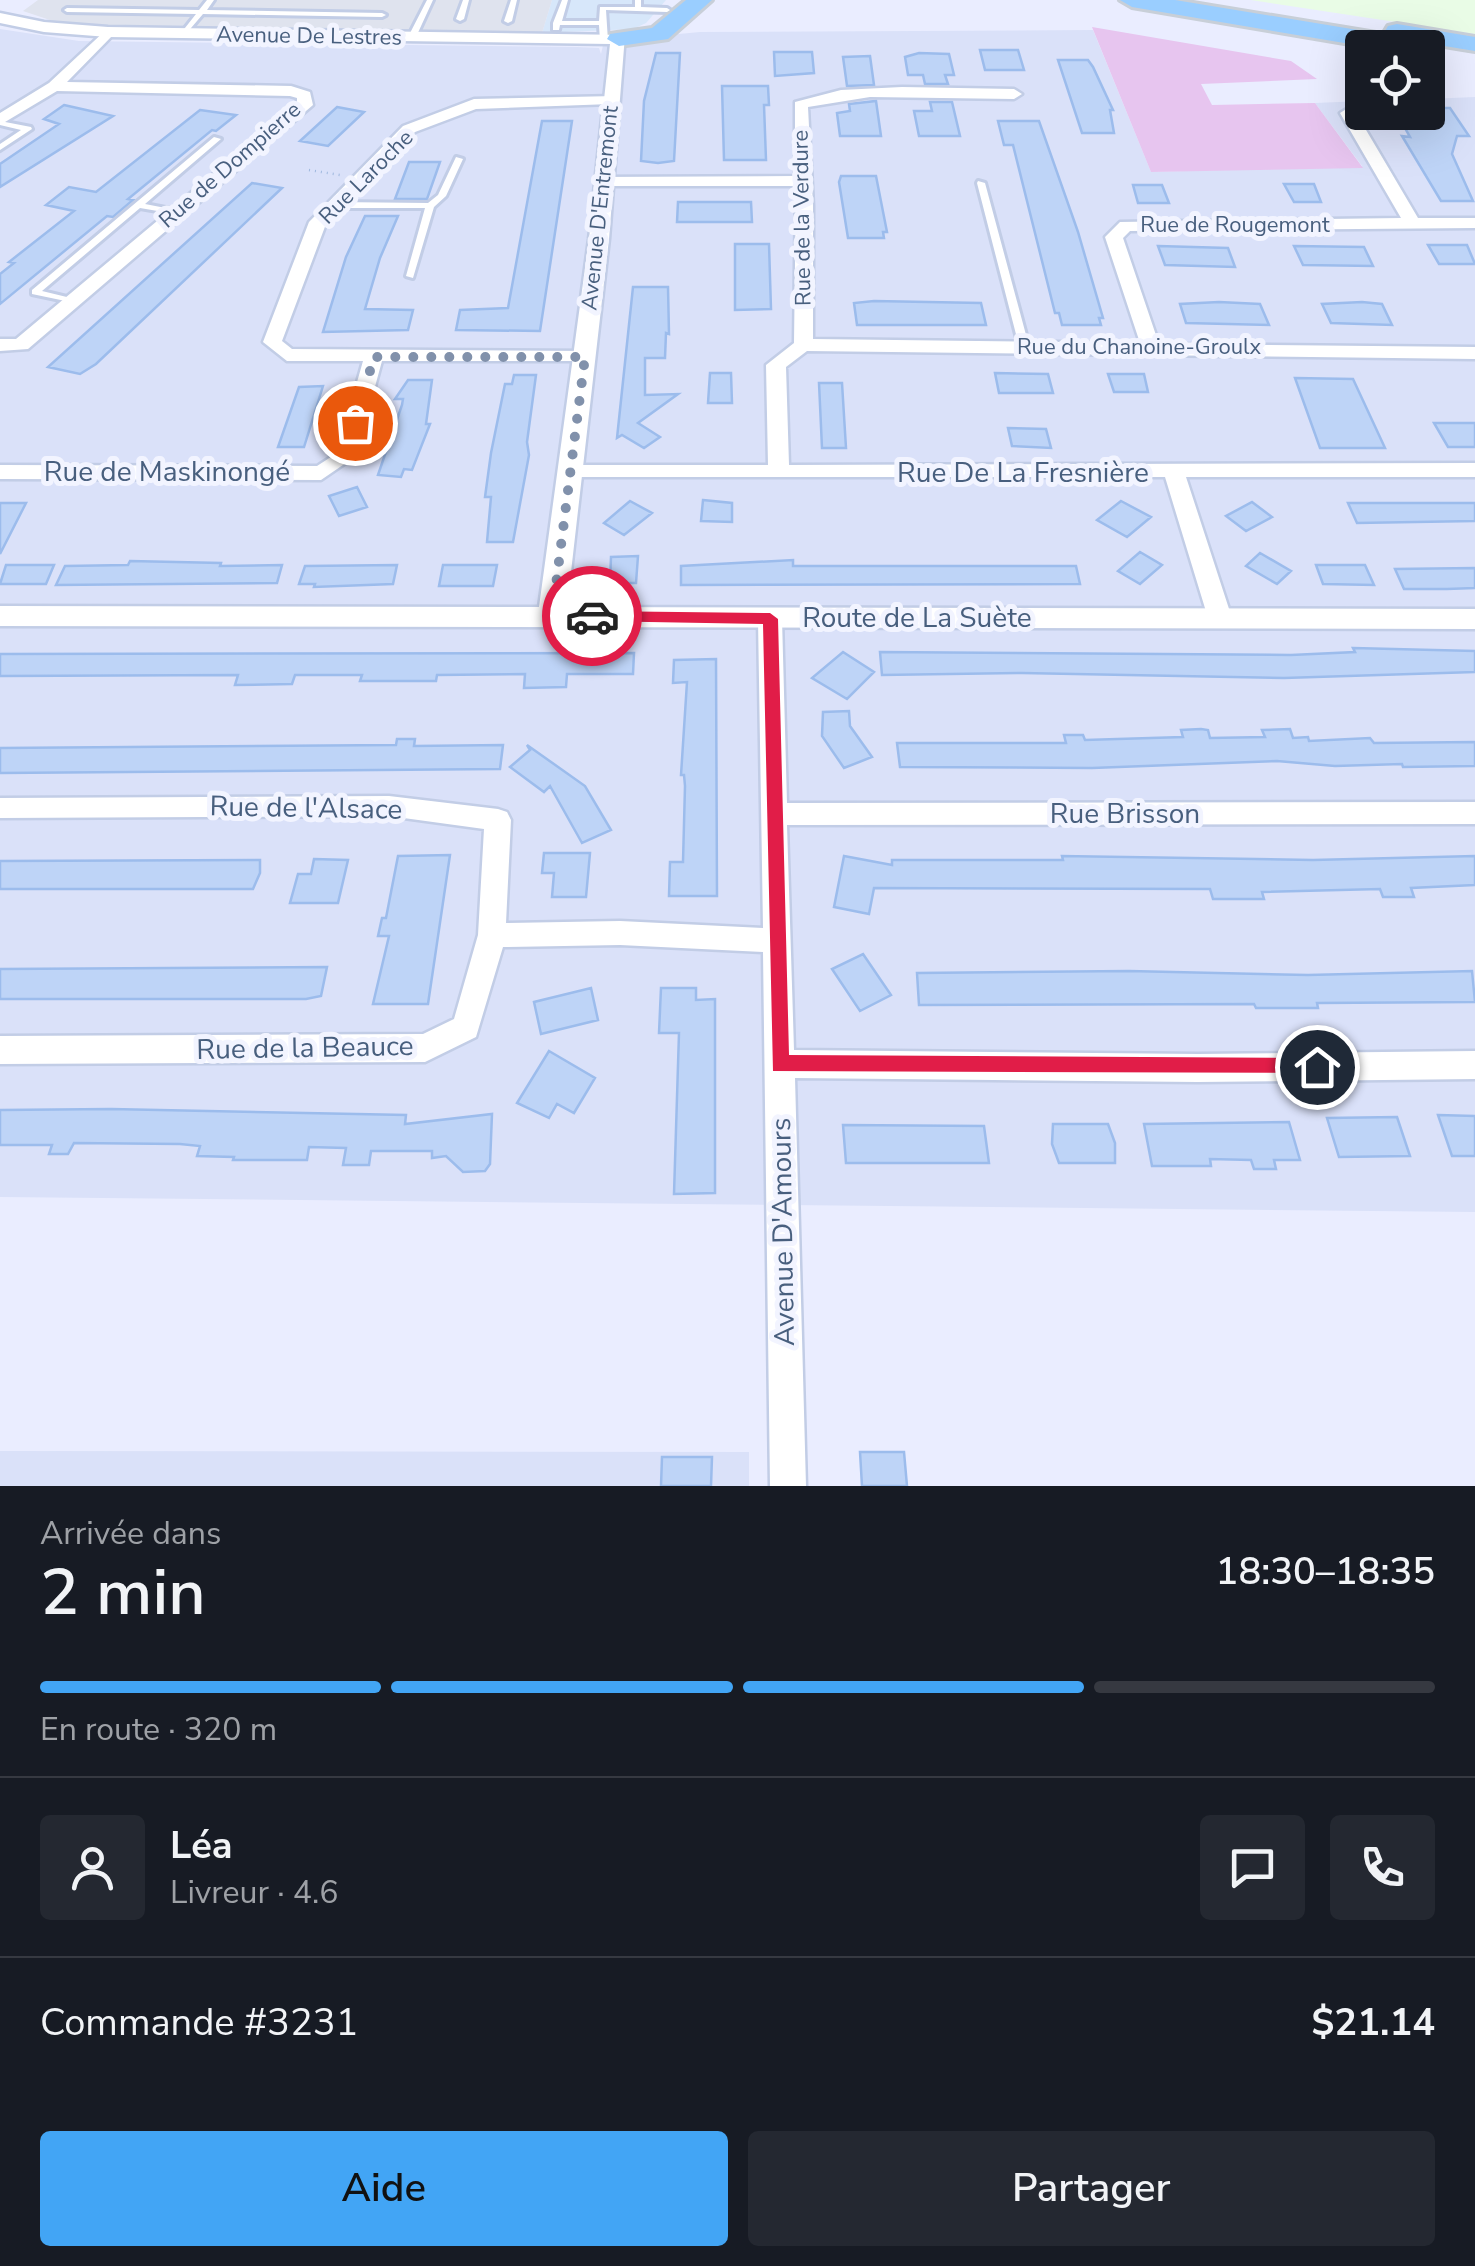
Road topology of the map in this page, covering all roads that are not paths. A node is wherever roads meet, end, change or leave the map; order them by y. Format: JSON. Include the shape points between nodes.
{"nodes":[{"id":1,"x":23,"y":0,"type":"edge"},
{"id":2,"x":166,"y":0,"type":"edge"},
{"id":3,"x":211,"y":0,"type":"edge"},
{"id":4,"x":430,"y":0,"type":"edge"},
{"id":5,"x":466,"y":0,"type":"edge"},
{"id":6,"x":514,"y":0,"type":"edge"},
{"id":7,"x":700,"y":0,"type":"edge"},
{"id":8,"x":1132,"y":0,"type":"edge"},
{"id":9,"x":1206,"y":0,"type":"edge"},
{"id":10,"x":633,"y":4,"type":"edge"},
{"id":11,"x":672,"y":5,"type":"edge"},
{"id":12,"x":574,"y":9,"type":"dead end"},
{"id":13,"x":67,"y":10,"type":"dead end"},
{"id":14,"x":158,"y":11,"type":"junction"},
{"id":15,"x":203,"y":12,"type":"junction"},
{"id":16,"x":0,"y":14,"type":"edge"},
{"id":17,"x":382,"y":15,"type":"dead end"},
{"id":18,"x":560,"y":16,"type":"edge"},
{"id":19,"x":603,"y":17,"type":"junction"},
{"id":20,"x":460,"y":19,"type":"dead end"},
{"id":21,"x":508,"y":21,"type":"dead end"},
{"id":22,"x":108,"y":32,"type":"junction"},
{"id":23,"x":185,"y":34,"type":"junction"},
{"id":24,"x":1345,"y":35,"type":"edge"},
{"id":25,"x":412,"y":38,"type":"junction"},
{"id":26,"x":1475,"y":44,"type":"edge"},
{"id":27,"x":1445,"y":51,"type":"edge"},
{"id":28,"x":1475,"y":56,"type":"edge"},
{"id":29,"x":54,"y":86,"type":"junction"},
{"id":30,"x":1014,"y":94,"type":"dead end"},
{"id":31,"x":612,"y":98,"type":"junction"},
{"id":32,"x":0,"y":121,"type":"edge"},
{"id":33,"x":1358,"y":130,"type":"edge"},
{"id":34,"x":217,"y":139,"type":"dead end"},
{"id":35,"x":0,"y":148,"type":"edge"},
{"id":36,"x":459,"y":159,"type":"dead end"},
{"id":37,"x":602,"y":181,"type":"junction"},
{"id":38,"x":804,"y":181,"type":"junction"},
{"id":39,"x":981,"y":183,"type":"dead end"},
{"id":40,"x":139,"y":205,"type":"junction"},
{"id":41,"x":334,"y":205,"type":"junction"},
{"id":42,"x":430,"y":206,"type":"junction"},
{"id":43,"x":178,"y":213,"type":"junction"},
{"id":44,"x":1475,"y":223,"type":"edge"},
{"id":45,"x":1413,"y":224,"type":"junction"},
{"id":46,"x":410,"y":276,"type":"dead end"},
{"id":47,"x":72,"y":301,"type":"junction"},
{"id":48,"x":803,"y":344,"type":"junction"},
{"id":49,"x":0,"y":345,"type":"edge"},
{"id":50,"x":1024,"y":346,"type":"junction"},
{"id":51,"x":1151,"y":347,"type":"junction"},
{"id":52,"x":1475,"y":352,"type":"edge"},
{"id":53,"x":374,"y":357,"type":"junction"},
{"id":54,"x":585,"y":357,"type":"junction"},
{"id":55,"x":1475,"y":470,"type":"edge"},
{"id":56,"x":0,"y":472,"type":"edge"},
{"id":57,"x":571,"y":472,"type":"junction"},
{"id":58,"x":1174,"y":472,"type":"junction"},
{"id":59,"x":779,"y":473,"type":"junction"},
{"id":60,"x":0,"y":616,"type":"edge"},
{"id":61,"x":552,"y":616,"type":"junction"},
{"id":62,"x":1220,"y":618,"type":"junction"},
{"id":63,"x":770,"y":619,"type":"junction"},
{"id":64,"x":1475,"y":619,"type":"edge"},
{"id":65,"x":0,"y":808,"type":"edge"},
{"id":66,"x":1475,"y":813,"type":"edge"},
{"id":67,"x":776,"y":814,"type":"junction"},
{"id":68,"x":492,"y":934,"type":"junction"},
{"id":69,"x":776,"y":941,"type":"junction"},
{"id":70,"x":0,"y":1050,"type":"edge"},
{"id":71,"x":780,"y":1064,"type":"junction"},
{"id":72,"x":1475,"y":1065,"type":"edge"},
{"id":73,"x":788,"y":1486,"type":"edge"}],
"edges":[{"from":1,"to":16,"type":"street"},
{"from":2,"to":14,"type":"lane"},
{"from":3,"to":15,"type":"lane"},
{"from":4,"to":25,"type":"lane"},
{"from":5,"to":20,"type":"lane"},
{"from":6,"to":21,"type":"lane"},
{"from":7,"to":19,"type":"highway","via":[[659,34]]},
{"from":8,"to":24,"type":"highway"},
{"from":9,"to":26,"type":"highway"},
{"from":10,"to":11,"type":"lane"},
{"from":10,"to":19,"type":"lane"},
{"from":11,"to":19,"type":"highway","via":[[657,21]]},
{"from":12,"to":18,"type":"lane"},
{"from":13,"to":14,"type":"lane"},
{"from":14,"to":15,"type":"lane"},
{"from":15,"to":17,"type":"lane"},
{"from":15,"to":23,"type":"lane"},
{"from":16,"to":22,"type":"street","name":"Avenue De Lestres"},
{"from":18,"to":19,"type":"street","name":"Avenue De Lestres"},
{"from":18,"to":25,"type":"street","name":"Avenue De Lestres"},
{"from":19,"to":31,"type":"street","name":"Avenue D'Entremont"},
{"from":22,"to":23,"type":"street","name":"Avenue De Lestres"},
{"from":22,"to":29,"type":"street"},
{"from":23,"to":25,"type":"street","name":"Avenue De Lestres"},
{"from":27,"to":28,"type":"highway"},
{"from":29,"to":32,"type":"street"},
{"from":29,"to":43,"type":"street","name":"Rue de Dompierre","via":[[305,95],[305,105]]},
{"from":30,"to":38,"type":"street","name":"Rue de la Verdure","via":[[812,98],[800,105]]},
{"from":31,"to":37,"type":"street","name":"Avenue D'Entremont"},
{"from":31,"to":41,"type":"street","name":"Rue Laroche","via":[[474,104],[409,129]]},
{"from":32,"to":35,"type":"lane","via":[[28,129]]},
{"from":33,"to":45,"type":"street"},
{"from":34,"to":40,"type":"lane"},
{"from":36,"to":42,"type":"lane"},
{"from":37,"to":38,"type":"street"},
{"from":37,"to":54,"type":"street","name":"Avenue D'Entremont"},
{"from":38,"to":48,"type":"street","name":"Rue de la Verdure"},
{"from":39,"to":50,"type":"lane"},
{"from":40,"to":43,"type":"lane"},
{"from":40,"to":47,"type":"lane","via":[[34,292]]},
{"from":41,"to":42,"type":"lane"},
{"from":41,"to":53,"type":"street","name":"Rue Laroche","via":[[318,222],[272,342],[287,355]]},
{"from":42,"to":46,"type":"lane"},
{"from":43,"to":47,"type":"street","name":"Rue de Dompierre"},
{"from":44,"to":45,"type":"street","name":"Rue de Rougemont"},
{"from":45,"to":51,"type":"street","name":"Rue de Rougemont","via":[[1126,226],[1114,237]]},
{"from":47,"to":49,"type":"street","name":"Rue de Dompierre","via":[[20,345]]},
{"from":48,"to":50,"type":"street","name":"Rue du Chanoine-Groulx"},
{"from":48,"to":59,"type":"street","name":"Rue de la Verdure","via":[[776,365]]},
{"from":50,"to":51,"type":"street","name":"Rue du Chanoine-Groulx"},
{"from":51,"to":52,"type":"street","name":"Rue du Chanoine-Groulx"},
{"from":53,"to":54,"type":"street","name":"Rue Laroche"},
{"from":53,"to":56,"type":"street","name":"Rue de Maskinongé","via":[[346,456],[320,473]]},
{"from":54,"to":57,"type":"street","name":"Avenue D'Entremont"},
{"from":55,"to":58,"type":"street","name":"Rue De La Fresnière"},
{"from":57,"to":59,"type":"street","name":"Rue De La Fresnière"},
{"from":57,"to":61,"type":"street","name":"Avenue D'Entremont"},
{"from":58,"to":59,"type":"street","name":"Rue De La Fresnière"},
{"from":58,"to":62,"type":"street"},
{"from":60,"to":61,"type":"street","name":"Route de La Suète"},
{"from":61,"to":63,"type":"street","name":"Route de La Suète"},
{"from":62,"to":63,"type":"street","name":"Route de La Suète"},
{"from":62,"to":64,"type":"street","name":"Route de La Suète"},
{"from":63,"to":67,"type":"street","name":"Avenue D'Amours"},
{"from":65,"to":68,"type":"street","name":"Rue de l'Alsace","via":[[388,806],[498,820]]},
{"from":66,"to":67,"type":"street","name":"Rue Brisson"},
{"from":67,"to":69,"type":"street","name":"Avenue D'Amours"},
{"from":68,"to":69,"type":"street"},
{"from":68,"to":70,"type":"street","name":"Rue de la Beauce","via":[[466,1028],[425,1048]]},
{"from":69,"to":71,"type":"street","name":"Avenue D'Amours"},
{"from":71,"to":72,"type":"street"},
{"from":71,"to":73,"type":"street","name":"Avenue D'Amours"}]}
